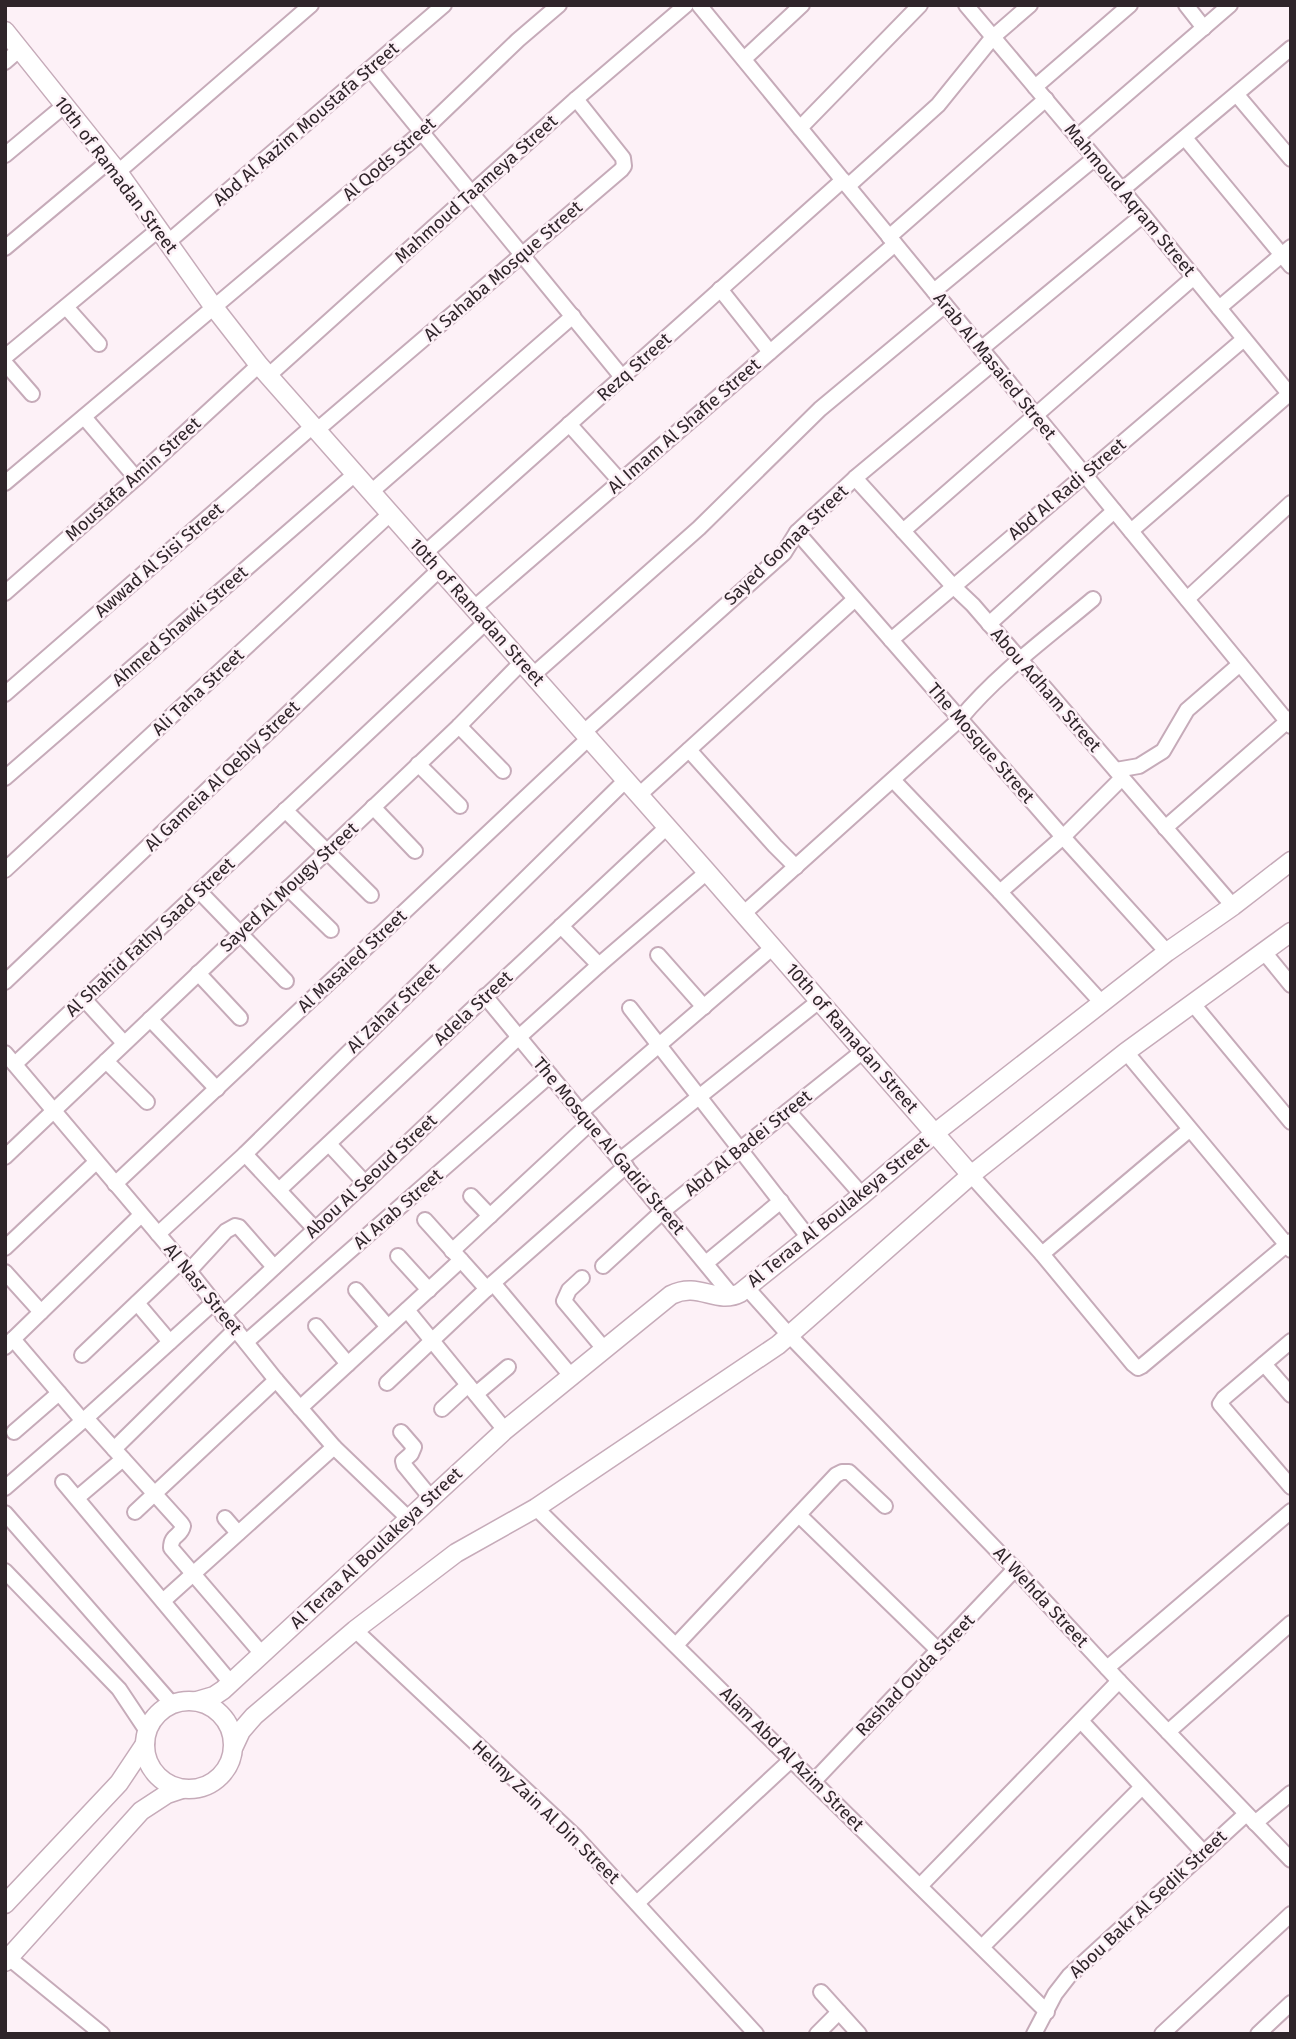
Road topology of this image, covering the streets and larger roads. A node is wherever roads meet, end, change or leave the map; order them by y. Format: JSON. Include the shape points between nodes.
{"nodes":[{"id":1,"x":310,"y":5,"type":"edge"},
{"id":2,"x":444,"y":5,"type":"edge"},
{"id":3,"x":559,"y":5,"type":"edge"},
{"id":4,"x":686,"y":5,"type":"edge"},
{"id":5,"x":699,"y":5,"type":"edge"},
{"id":6,"x":802,"y":5,"type":"edge"},
{"id":7,"x":919,"y":5,"type":"edge"},
{"id":8,"x":966,"y":5,"type":"edge"},
{"id":9,"x":1030,"y":5,"type":"edge"},
{"id":10,"x":1130,"y":5,"type":"edge"},
{"id":11,"x":1185,"y":5,"type":"edge"},
{"id":12,"x":1230,"y":5,"type":"edge"},
{"id":13,"x":1204,"y":28,"type":"junction"},
{"id":14,"x":5,"y":31,"type":"edge"},
{"id":15,"x":993,"y":37,"type":"junction"},
{"id":16,"x":20,"y":49,"type":"junction"},
{"id":17,"x":1289,"y":53,"type":"edge"},
{"id":18,"x":744,"y":59,"type":"junction"},
{"id":19,"x":5,"y":62,"type":"edge"},
{"id":20,"x":370,"y":69,"type":"junction"},
{"id":21,"x":1035,"y":87,"type":"junction"},
{"id":22,"x":1237,"y":94,"type":"junction"},
{"id":23,"x":576,"y":99,"type":"junction"},
{"id":24,"x":1046,"y":99,"type":"junction"},
{"id":25,"x":65,"y":105,"type":"junction"},
{"id":26,"x":800,"y":128,"type":"junction"},
{"id":27,"x":422,"y":132,"type":"junction"},
{"id":28,"x":1077,"y":137,"type":"junction"},
{"id":29,"x":1185,"y":138,"type":"junction"},
{"id":30,"x":5,"y":155,"type":"edge"},
{"id":31,"x":1095,"y":158,"type":"junction"},
{"id":32,"x":1291,"y":159,"type":"edge"},
{"id":33,"x":113,"y":167,"type":"junction"},
{"id":34,"x":845,"y":183,"type":"junction"},
{"id":35,"x":1122,"y":190,"type":"junction"},
{"id":36,"x":471,"y":192,"type":"junction"},
{"id":37,"x":1143,"y":215,"type":"junction"},
{"id":38,"x":163,"y":237,"type":"junction"},
{"id":39,"x":892,"y":240,"type":"junction"},
{"id":40,"x":5,"y":248,"type":"edge"},
{"id":41,"x":522,"y":255,"type":"junction"},
{"id":42,"x":1288,"y":256,"type":"edge"},
{"id":43,"x":1194,"y":277,"type":"junction"},
{"id":44,"x":720,"y":289,"type":"junction"},
{"id":45,"x":934,"y":291,"type":"junction"},
{"id":46,"x":945,"y":305,"type":"junction"},
{"id":47,"x":213,"y":306,"type":"junction"},
{"id":48,"x":66,"y":307,"type":"junction"},
{"id":49,"x":1219,"y":308,"type":"junction"},
{"id":50,"x":573,"y":316,"type":"junction"},
{"id":51,"x":1244,"y":339,"type":"junction"},
{"id":52,"x":99,"y":344,"type":"dead end"},
{"id":53,"x":981,"y":349,"type":"junction"},
{"id":54,"x":770,"y":352,"type":"junction"},
{"id":55,"x":5,"y":357,"type":"edge"},
{"id":56,"x":5,"y":363,"type":"edge"},
{"id":57,"x":993,"y":363,"type":"junction"},
{"id":58,"x":264,"y":370,"type":"junction"},
{"id":59,"x":622,"y":377,"type":"junction"},
{"id":60,"x":32,"y":394,"type":"dead end"},
{"id":61,"x":1290,"y":395,"type":"edge"},
{"id":62,"x":1036,"y":416,"type":"junction"},
{"id":63,"x":83,"y":417,"type":"junction"},
{"id":64,"x":569,"y":424,"type":"junction"},
{"id":65,"x":315,"y":428,"type":"junction"},
{"id":66,"x":355,"y":474,"type":"junction"},
{"id":67,"x":1084,"y":475,"type":"junction"},
{"id":68,"x":136,"y":478,"type":"junction"},
{"id":69,"x":855,"y":478,"type":"junction"},
{"id":70,"x":620,"y":481,"type":"junction"},
{"id":71,"x":5,"y":483,"type":"edge"},
{"id":72,"x":371,"y":492,"type":"junction"},
{"id":73,"x":1291,"y":503,"type":"edge"},
{"id":74,"x":1114,"y":511,"type":"junction"},
{"id":75,"x":390,"y":513,"type":"junction"},
{"id":76,"x":903,"y":531,"type":"junction"},
{"id":77,"x":1130,"y":531,"type":"junction"},
{"id":78,"x":797,"y":532,"type":"junction"},
{"id":79,"x":425,"y":553,"type":"junction"},
{"id":80,"x":439,"y":570,"type":"junction"},
{"id":81,"x":953,"y":586,"type":"junction"},
{"id":82,"x":5,"y":593,"type":"edge"},
{"id":83,"x":855,"y":599,"type":"junction"},
{"id":84,"x":1093,"y":599,"type":"dead end"},
{"id":85,"x":1187,"y":599,"type":"junction"},
{"id":86,"x":474,"y":608,"type":"junction"},
{"id":87,"x":486,"y":622,"type":"junction"},
{"id":88,"x":989,"y":624,"type":"junction"},
{"id":89,"x":891,"y":640,"type":"junction"},
{"id":90,"x":1021,"y":660,"type":"junction"},
{"id":91,"x":1240,"y":664,"type":"junction"},
{"id":92,"x":528,"y":669,"type":"junction"},
{"id":93,"x":5,"y":694,"type":"edge"},
{"id":94,"x":960,"y":719,"type":"junction"},
{"id":95,"x":1289,"y":722,"type":"edge"},
{"id":96,"x":459,"y":726,"type":"junction"},
{"id":97,"x":586,"y":735,"type":"junction"},
{"id":98,"x":689,"y":750,"type":"junction"},
{"id":99,"x":418,"y":764,"type":"junction"},
{"id":100,"x":503,"y":771,"type":"dead end"},
{"id":101,"x":1119,"y":774,"type":"junction"},
{"id":102,"x":5,"y":778,"type":"edge"},
{"id":103,"x":626,"y":780,"type":"junction"},
{"id":104,"x":893,"y":780,"type":"junction"},
{"id":105,"x":639,"y":795,"type":"junction"},
{"id":106,"x":460,"y":806,"type":"dead end"},
{"id":107,"x":373,"y":807,"type":"junction"},
{"id":108,"x":285,"y":810,"type":"junction"},
{"id":109,"x":667,"y":827,"type":"junction"},
{"id":110,"x":1165,"y":828,"type":"junction"},
{"id":111,"x":1063,"y":836,"type":"junction"},
{"id":112,"x":327,"y":851,"type":"junction"},
{"id":113,"x":415,"y":851,"type":"dead end"},
{"id":114,"x":1291,"y":861,"type":"edge"},
{"id":115,"x":796,"y":867,"type":"junction"},
{"id":116,"x":5,"y":870,"type":"edge"},
{"id":117,"x":707,"y":872,"type":"junction"},
{"id":118,"x":288,"y":888,"type":"junction"},
{"id":119,"x":199,"y":891,"type":"junction"},
{"id":120,"x":1000,"y":892,"type":"junction"},
{"id":121,"x":370,"y":895,"type":"dead end"},
{"id":122,"x":1233,"y":906,"type":"junction"},
{"id":123,"x":743,"y":914,"type":"junction"},
{"id":124,"x":561,"y":926,"type":"junction"},
{"id":125,"x":331,"y":930,"type":"dead end"},
{"id":126,"x":1291,"y":932,"type":"edge"},
{"id":127,"x":240,"y":934,"type":"junction"},
{"id":128,"x":772,"y":947,"type":"junction"},
{"id":129,"x":1167,"y":952,"type":"junction"},
{"id":130,"x":1264,"y":953,"type":"junction"},
{"id":131,"x":658,"y":956,"type":"dead end"},
{"id":132,"x":599,"y":965,"type":"junction"},
{"id":133,"x":198,"y":973,"type":"junction"},
{"id":134,"x":286,"y":981,"type":"dead end"},
{"id":135,"x":5,"y":982,"type":"edge"},
{"id":136,"x":1291,"y":985,"type":"edge"},
{"id":137,"x":485,"y":996,"type":"junction"},
{"id":138,"x":84,"y":999,"type":"junction"},
{"id":139,"x":819,"y":1001,"type":"junction"},
{"id":140,"x":1102,"y":1003,"type":"junction"},
{"id":141,"x":1193,"y":1004,"type":"junction"},
{"id":142,"x":704,"y":1007,"type":"junction"},
{"id":143,"x":630,"y":1008,"type":"dead end"},
{"id":144,"x":150,"y":1018,"type":"junction"},
{"id":145,"x":240,"y":1018,"type":"dead end"},
{"id":146,"x":519,"y":1037,"type":"junction"},
{"id":147,"x":124,"y":1043,"type":"junction"},
{"id":148,"x":659,"y":1045,"type":"junction"},
{"id":149,"x":863,"y":1051,"type":"junction"},
{"id":150,"x":1126,"y":1052,"type":"junction"},
{"id":151,"x":9,"y":1059,"type":"edge"},
{"id":152,"x":106,"y":1061,"type":"junction"},
{"id":153,"x":550,"y":1075,"type":"junction"},
{"id":154,"x":216,"y":1089,"type":"junction"},
{"id":155,"x":700,"y":1097,"type":"junction"},
{"id":156,"x":146,"y":1102,"type":"dead end"},
{"id":157,"x":53,"y":1111,"type":"junction"},
{"id":158,"x":788,"y":1111,"type":"junction"},
{"id":159,"x":586,"y":1118,"type":"junction"},
{"id":160,"x":1291,"y":1122,"type":"edge"},
{"id":161,"x":1189,"y":1130,"type":"junction"},
{"id":162,"x":935,"y":1133,"type":"junction"},
{"id":163,"x":328,"y":1144,"type":"junction"},
{"id":164,"x":740,"y":1149,"type":"junction"},
{"id":165,"x":245,"y":1154,"type":"junction"},
{"id":166,"x":5,"y":1157,"type":"edge"},
{"id":167,"x":96,"y":1162,"type":"junction"},
{"id":168,"x":623,"y":1163,"type":"junction"},
{"id":169,"x":971,"y":1175,"type":"junction"},
{"id":170,"x":365,"y":1183,"type":"junction"},
{"id":171,"x":116,"y":1184,"type":"junction"},
{"id":172,"x":279,"y":1190,"type":"junction"},
{"id":173,"x":862,"y":1195,"type":"junction"},
{"id":174,"x":471,"y":1196,"type":"dead end"},
{"id":175,"x":781,"y":1201,"type":"junction"},
{"id":176,"x":663,"y":1211,"type":"junction"},
{"id":177,"x":141,"y":1215,"type":"junction"},
{"id":178,"x":490,"y":1216,"type":"junction"},
{"id":179,"x":425,"y":1220,"type":"dead end"},
{"id":180,"x":315,"y":1229,"type":"junction"},
{"id":181,"x":158,"y":1234,"type":"junction"},
{"id":182,"x":809,"y":1238,"type":"junction"},
{"id":183,"x":1289,"y":1245,"type":"edge"},
{"id":184,"x":5,"y":1248,"type":"edge"},
{"id":185,"x":1042,"y":1254,"type":"junction"},
{"id":186,"x":398,"y":1256,"type":"dead end"},
{"id":187,"x":456,"y":1256,"type":"junction"},
{"id":188,"x":706,"y":1263,"type":"junction"},
{"id":189,"x":185,"y":1266,"type":"junction"},
{"id":190,"x":603,"y":1266,"type":"dead end"},
{"id":191,"x":274,"y":1268,"type":"junction"},
{"id":192,"x":5,"y":1272,"type":"edge"},
{"id":193,"x":582,"y":1278,"type":"dead end"},
{"id":194,"x":490,"y":1286,"type":"junction"},
{"id":195,"x":356,"y":1290,"type":"dead end"},
{"id":196,"x":429,"y":1290,"type":"junction"},
{"id":197,"x":740,"y":1292,"type":"junction"},
{"id":198,"x":137,"y":1303,"type":"junction"},
{"id":199,"x":213,"y":1303,"type":"junction"},
{"id":200,"x":407,"y":1310,"type":"junction"},
{"id":201,"x":41,"y":1312,"type":"junction"},
{"id":202,"x":223,"y":1315,"type":"junction"},
{"id":203,"x":316,"y":1326,"type":"dead end"},
{"id":204,"x":388,"y":1327,"type":"junction"},
{"id":205,"x":236,"y":1329,"type":"junction"},
{"id":206,"x":789,"y":1335,"type":"junction"},
{"id":207,"x":433,"y":1340,"type":"junction"},
{"id":208,"x":1291,"y":1341,"type":"edge"},
{"id":209,"x":170,"y":1342,"type":"junction"},
{"id":210,"x":246,"y":1342,"type":"junction"},
{"id":211,"x":9,"y":1343,"type":"edge"},
{"id":212,"x":605,"y":1349,"type":"junction"},
{"id":213,"x":82,"y":1355,"type":"dead end"},
{"id":214,"x":348,"y":1364,"type":"junction"},
{"id":215,"x":1264,"y":1364,"type":"junction"},
{"id":216,"x":508,"y":1367,"type":"dead end"},
{"id":217,"x":572,"y":1377,"type":"junction"},
{"id":218,"x":276,"y":1380,"type":"junction"},
{"id":219,"x":387,"y":1383,"type":"dead end"},
{"id":220,"x":472,"y":1389,"type":"junction"},
{"id":221,"x":59,"y":1393,"type":"junction"},
{"id":222,"x":1291,"y":1395,"type":"edge"},
{"id":223,"x":300,"y":1408,"type":"junction"},
{"id":224,"x":443,"y":1409,"type":"dead end"},
{"id":225,"x":85,"y":1419,"type":"junction"},
{"id":226,"x":505,"y":1430,"type":"junction"},
{"id":227,"x":14,"y":1432,"type":"dead end"},
{"id":228,"x":401,"y":1432,"type":"dead end"},
{"id":229,"x":334,"y":1447,"type":"junction"},
{"id":230,"x":118,"y":1454,"type":"junction"},
{"id":231,"x":63,"y":1482,"type":"dead end"},
{"id":232,"x":1291,"y":1486,"type":"edge"},
{"id":233,"x":5,"y":1488,"type":"edge"},
{"id":234,"x":155,"y":1494,"type":"junction"},
{"id":235,"x":77,"y":1498,"type":"junction"},
{"id":236,"x":431,"y":1498,"type":"junction"},
{"id":237,"x":885,"y":1506,"type":"dead end"},
{"id":238,"x":536,"y":1508,"type":"junction"},
{"id":239,"x":1291,"y":1511,"type":"edge"},
{"id":240,"x":135,"y":1512,"type":"dead end"},
{"id":241,"x":5,"y":1513,"type":"edge"},
{"id":242,"x":799,"y":1515,"type":"junction"},
{"id":243,"x":225,"y":1518,"type":"dead end"},
{"id":244,"x":408,"y":1518,"type":"junction"},
{"id":245,"x":238,"y":1534,"type":"junction"},
{"id":246,"x":1015,"y":1569,"type":"junction"},
{"id":247,"x":5,"y":1571,"type":"edge"},
{"id":248,"x":193,"y":1574,"type":"junction"},
{"id":249,"x":163,"y":1601,"type":"junction"},
{"id":250,"x":1291,"y":1623,"type":"edge"},
{"id":251,"x":355,"y":1630,"type":"junction"},
{"id":252,"x":676,"y":1645,"type":"junction"},
{"id":253,"x":938,"y":1650,"type":"junction"},
{"id":254,"x":262,"y":1654,"type":"junction"},
{"id":255,"x":1107,"y":1668,"type":"junction"},
{"id":256,"x":1119,"y":1681,"type":"junction"},
{"id":257,"x":231,"y":1683,"type":"junction"},
{"id":258,"x":197,"y":1701,"type":"junction"},
{"id":259,"x":172,"y":1704,"type":"junction"},
{"id":260,"x":1081,"y":1721,"type":"junction"},
{"id":261,"x":1168,"y":1732,"type":"junction"},
{"id":262,"x":146,"y":1737,"type":"junction"},
{"id":263,"x":234,"y":1746,"type":"junction"},
{"id":264,"x":792,"y":1759,"type":"junction"},
{"id":265,"x":814,"y":1781,"type":"junction"},
{"id":266,"x":1142,"y":1787,"type":"junction"},
{"id":267,"x":182,"y":1789,"type":"junction"},
{"id":268,"x":1291,"y":1793,"type":"edge"},
{"id":269,"x":1251,"y":1819,"type":"junction"},
{"id":270,"x":1203,"y":1853,"type":"junction"},
{"id":271,"x":1291,"y":1860,"type":"edge"},
{"id":272,"x":920,"y":1886,"type":"junction"},
{"id":273,"x":637,"y":1903,"type":"junction"},
{"id":274,"x":5,"y":1904,"type":"edge"},
{"id":275,"x":1291,"y":1914,"type":"edge"},
{"id":276,"x":982,"y":1947,"type":"junction"},
{"id":277,"x":7,"y":1960,"type":"edge"},
{"id":278,"x":821,"y":1992,"type":"dead end"},
{"id":279,"x":1291,"y":2003,"type":"edge"},
{"id":280,"x":839,"y":2012,"type":"junction"},
{"id":281,"x":1047,"y":2012,"type":"junction"},
{"id":282,"x":102,"y":2034,"type":"edge"},
{"id":283,"x":756,"y":2034,"type":"edge"},
{"id":284,"x":817,"y":2034,"type":"edge"},
{"id":285,"x":859,"y":2034,"type":"edge"},
{"id":286,"x":1034,"y":2034,"type":"edge"},
{"id":287,"x":1162,"y":2034,"type":"edge"},
{"id":288,"x":1258,"y":2034,"type":"edge"}],
"edges":[{"from":1,"to":33,"type":"street"},
{"from":2,"to":20,"type":"street","name":"Abd Al Aazim Moustafa Street"},
{"from":3,"to":27,"type":"street","name":"Al Qods Street"},
{"from":4,"to":23,"type":"street","name":"Mahmoud Taameya Street"},
{"from":5,"to":18,"type":"street","name":"Arab Al Masaied Street"},
{"from":6,"to":18,"type":"street"},
{"from":7,"to":26,"type":"street"},
{"from":8,"to":15,"type":"street","name":"Mahmoud Aqram Street"},
{"from":9,"to":15,"type":"street","name":"Rezq Street"},
{"from":10,"to":21,"type":"street"},
{"from":11,"to":13,"type":"street"},
{"from":12,"to":13,"type":"street"},
{"from":13,"to":28,"type":"street"},
{"from":14,"to":16,"type":"street","name":"10th of Ramadan Street"},
{"from":15,"to":21,"type":"street","name":"Mahmoud Aqram Street"},
{"from":15,"to":34,"type":"street","name":"Rezq Street","via":[[938,105]]},
{"from":16,"to":19,"type":"street"},
{"from":16,"to":25,"type":"street","name":"10th of Ramadan Street"},
{"from":17,"to":22,"type":"street"},
{"from":18,"to":26,"type":"street","name":"Arab Al Masaied Street"},
{"from":20,"to":27,"type":"street"},
{"from":20,"to":38,"type":"street","name":"Abd Al Aazim Moustafa Street"},
{"from":21,"to":24,"type":"street","name":"Mahmoud Aqram Street"},
{"from":22,"to":29,"type":"street"},
{"from":22,"to":32,"type":"street"},
{"from":23,"to":36,"type":"street","name":"Mahmoud Taameya Street"},
{"from":23,"to":41,"type":"street","name":"Al Sahaba Mosque Street","via":[[623,158],[624,166]]},
{"from":24,"to":28,"type":"street","name":"Mahmoud Aqram Street"},
{"from":24,"to":39,"type":"street","name":"Al Imam Al Shafie Street"},
{"from":25,"to":30,"type":"street"},
{"from":25,"to":33,"type":"street","name":"10th of Ramadan Street"},
{"from":26,"to":34,"type":"street","name":"Arab Al Masaied Street"},
{"from":27,"to":36,"type":"street"},
{"from":27,"to":47,"type":"street","name":"Al Qods Street"},
{"from":28,"to":31,"type":"street","name":"Mahmoud Aqram Street"},
{"from":29,"to":35,"type":"street"},
{"from":29,"to":42,"type":"street"},
{"from":31,"to":35,"type":"street","name":"Mahmoud Aqram Street"},
{"from":31,"to":45,"type":"street"},
{"from":33,"to":38,"type":"street","name":"10th of Ramadan Street"},
{"from":33,"to":40,"type":"street"},
{"from":34,"to":39,"type":"street","name":"Arab Al Masaied Street"},
{"from":34,"to":44,"type":"street","name":"Rezq Street"},
{"from":35,"to":37,"type":"street","name":"Mahmoud Aqram Street"},
{"from":36,"to":41,"type":"street"},
{"from":36,"to":58,"type":"street","name":"Mahmoud Taameya Street"},
{"from":37,"to":43,"type":"street","name":"Mahmoud Aqram Street"},
{"from":37,"to":53,"type":"street"},
{"from":38,"to":47,"type":"street","name":"10th of Ramadan Street"},
{"from":38,"to":48,"type":"street","name":"Abd Al Aazim Moustafa Street"},
{"from":39,"to":45,"type":"street","name":"Arab Al Masaied Street"},
{"from":39,"to":54,"type":"street","name":"Al Imam Al Shafie Street"},
{"from":41,"to":50,"type":"street"},
{"from":41,"to":65,"type":"street","name":"Al Sahaba Mosque Street"},
{"from":42,"to":49,"type":"street"},
{"from":43,"to":49,"type":"street","name":"Mahmoud Aqram Street"},
{"from":43,"to":62,"type":"street"},
{"from":44,"to":54,"type":"street"},
{"from":44,"to":59,"type":"street","name":"Rezq Street"},
{"from":45,"to":46,"type":"street","name":"Arab Al Masaied Street"},
{"from":46,"to":53,"type":"street","name":"Arab Al Masaied Street"},
{"from":46,"to":92,"type":"street","name":"Sayed Al Mougy Street","via":[[820,409],[699,528]]},
{"from":47,"to":58,"type":"street","name":"10th of Ramadan Street"},
{"from":47,"to":63,"type":"street","name":"Al Qods Street"},
{"from":48,"to":52,"type":"street"},
{"from":48,"to":55,"type":"street","name":"Abd Al Aazim Moustafa Street"},
{"from":49,"to":51,"type":"street","name":"Mahmoud Aqram Street"},
{"from":50,"to":59,"type":"street"},
{"from":50,"to":72,"type":"street"},
{"from":51,"to":61,"type":"street","name":"Mahmoud Aqram Street"},
{"from":51,"to":67,"type":"street","name":"Abd Al Radi Street"},
{"from":53,"to":57,"type":"street","name":"Arab Al Masaied Street"},
{"from":54,"to":70,"type":"street","name":"Al Imam Al Shafie Street"},
{"from":56,"to":60,"type":"street"},
{"from":57,"to":62,"type":"street","name":"Arab Al Masaied Street"},
{"from":57,"to":69,"type":"street","name":"Sayed Gomaa Street"},
{"from":58,"to":65,"type":"street","name":"10th of Ramadan Street"},
{"from":58,"to":68,"type":"street","name":"Moustafa Amin Street"},
{"from":59,"to":64,"type":"street","name":"Rezq Street"},
{"from":61,"to":77,"type":"street"},
{"from":62,"to":67,"type":"street","name":"Arab Al Masaied Street"},
{"from":62,"to":76,"type":"street"},
{"from":63,"to":68,"type":"street"},
{"from":63,"to":71,"type":"street","name":"Al Qods Street"},
{"from":64,"to":70,"type":"street"},
{"from":64,"to":79,"type":"street","name":"Rezq Street"},
{"from":65,"to":66,"type":"street","name":"10th of Ramadan Street"},
{"from":65,"to":93,"type":"street","name":"Awwad Al Sisi Street"},
{"from":66,"to":72,"type":"street","name":"10th of Ramadan Street"},
{"from":66,"to":102,"type":"street","name":"Ahmed Shawki Street"},
{"from":67,"to":74,"type":"street","name":"Arab Al Masaied Street"},
{"from":67,"to":81,"type":"street","name":"Abd Al Radi Street"},
{"from":68,"to":82,"type":"street","name":"Moustafa Amin Street"},
{"from":69,"to":76,"type":"street","name":"Abou Adham Street"},
{"from":69,"to":78,"type":"street","name":"Sayed Gomaa Street"},
{"from":70,"to":86,"type":"street","name":"Al Imam Al Shafie Street"},
{"from":72,"to":75,"type":"street","name":"10th of Ramadan Street"},
{"from":73,"to":85,"type":"street"},
{"from":74,"to":77,"type":"street","name":"Arab Al Masaied Street"},
{"from":74,"to":88,"type":"street"},
{"from":75,"to":79,"type":"street","name":"10th of Ramadan Street"},
{"from":75,"to":116,"type":"street","name":"Ali Taha Street"},
{"from":76,"to":81,"type":"street","name":"Abou Adham Street"},
{"from":77,"to":85,"type":"street","name":"Arab Al Masaied Street"},
{"from":78,"to":83,"type":"street","name":"The Mosque Street"},
{"from":78,"to":97,"type":"street","name":"Sayed Gomaa Street","via":[[784,553]]},
{"from":79,"to":80,"type":"street","name":"10th of Ramadan Street"},
{"from":80,"to":86,"type":"street","name":"10th of Ramadan Street"},
{"from":80,"to":135,"type":"street","name":"Al Gameia Al Qebly Street"},
{"from":81,"to":88,"type":"street","name":"Abou Adham Street"},
{"from":81,"to":89,"type":"street","name":"Abd Al Radi Street"},
{"from":83,"to":89,"type":"street","name":"The Mosque Street"},
{"from":83,"to":98,"type":"street"},
{"from":84,"to":90,"type":"street"},
{"from":85,"to":91,"type":"street","name":"Arab Al Masaied Street"},
{"from":86,"to":87,"type":"street","name":"10th of Ramadan Street"},
{"from":87,"to":92,"type":"street","name":"10th of Ramadan Street"},
{"from":87,"to":108,"type":"street","name":"Al Shahid Fathy Saad Street"},
{"from":88,"to":90,"type":"street","name":"Abou Adham Street"},
{"from":89,"to":94,"type":"street","name":"The Mosque Street"},
{"from":90,"to":94,"type":"street"},
{"from":90,"to":101,"type":"street","name":"Abou Adham Street"},
{"from":91,"to":95,"type":"street","name":"Arab Al Masaied Street"},
{"from":91,"to":101,"type":"street","via":[[1188,710],[1163,751]]},
{"from":92,"to":96,"type":"street","name":"Sayed Al Mougy Street"},
{"from":92,"to":97,"type":"street","name":"10th of Ramadan Street"},
{"from":94,"to":104,"type":"street"},
{"from":94,"to":111,"type":"street","name":"The Mosque Street"},
{"from":95,"to":110,"type":"street"},
{"from":96,"to":99,"type":"street","name":"Sayed Al Mougy Street"},
{"from":96,"to":100,"type":"street"},
{"from":97,"to":103,"type":"street","name":"10th of Ramadan Street"},
{"from":97,"to":154,"type":"street","name":"Al Masaied Street"},
{"from":98,"to":105,"type":"street"},
{"from":98,"to":115,"type":"street"},
{"from":99,"to":106,"type":"street"},
{"from":99,"to":107,"type":"street","name":"Sayed Al Mougy Street"},
{"from":101,"to":110,"type":"street","name":"Abou Adham Street"},
{"from":101,"to":111,"type":"street"},
{"from":103,"to":105,"type":"street","name":"10th of Ramadan Street"},
{"from":103,"to":165,"type":"street","name":"Al Zahar Street"},
{"from":104,"to":115,"type":"street"},
{"from":104,"to":120,"type":"street"},
{"from":105,"to":109,"type":"street","name":"10th of Ramadan Street"},
{"from":107,"to":112,"type":"street","name":"Sayed Al Mougy Street"},
{"from":107,"to":113,"type":"street"},
{"from":108,"to":112,"type":"street"},
{"from":108,"to":119,"type":"street","name":"Al Shahid Fathy Saad Street"},
{"from":109,"to":117,"type":"street","name":"10th of Ramadan Street"},
{"from":109,"to":124,"type":"street","name":"Adela Street"},
{"from":110,"to":122,"type":"street","name":"Abou Adham Street"},
{"from":111,"to":120,"type":"street"},
{"from":111,"to":129,"type":"street","name":"The Mosque Street"},
{"from":112,"to":118,"type":"street","name":"Sayed Al Mougy Street"},
{"from":112,"to":121,"type":"street"},
{"from":114,"to":122,"type":"street","name":"Al Teraa Al Boulakeya Street"},
{"from":115,"to":123,"type":"street"},
{"from":117,"to":123,"type":"street","name":"10th of Ramadan Street"},
{"from":117,"to":132,"type":"street","name":"Abou Al Seoud Street"},
{"from":118,"to":125,"type":"street"},
{"from":118,"to":127,"type":"street","name":"Sayed Al Mougy Street"},
{"from":119,"to":127,"type":"street"},
{"from":119,"to":138,"type":"street","name":"Al Shahid Fathy Saad Street"},
{"from":120,"to":140,"type":"street"},
{"from":122,"to":129,"type":"street","name":"Al Teraa Al Boulakeya Street"},
{"from":123,"to":128,"type":"street","name":"10th of Ramadan Street"},
{"from":124,"to":132,"type":"street"},
{"from":124,"to":137,"type":"street","name":"Adela Street"},
{"from":126,"to":130,"type":"street"},
{"from":127,"to":133,"type":"street","name":"Sayed Al Mougy Street"},
{"from":127,"to":134,"type":"street"},
{"from":128,"to":139,"type":"street","name":"10th of Ramadan Street"},
{"from":128,"to":142,"type":"street"},
{"from":129,"to":140,"type":"street","name":"Al Teraa Al Boulakeya Street"},
{"from":130,"to":136,"type":"street"},
{"from":130,"to":141,"type":"street"},
{"from":131,"to":142,"type":"street"},
{"from":132,"to":146,"type":"street","name":"Abou Al Seoud Street"},
{"from":133,"to":144,"type":"street","name":"Sayed Al Mougy Street"},
{"from":133,"to":145,"type":"street"},
{"from":137,"to":146,"type":"street","name":"The Mosque Al Gadid Street"},
{"from":137,"to":163,"type":"street","name":"Adela Street"},
{"from":138,"to":147,"type":"street"},
{"from":138,"to":151,"type":"street","name":"Al Shahid Fathy Saad Street"},
{"from":139,"to":149,"type":"street","name":"10th of Ramadan Street"},
{"from":139,"to":155,"type":"street"},
{"from":140,"to":162,"type":"street","name":"Al Teraa Al Boulakeya Street"},
{"from":141,"to":150,"type":"street"},
{"from":141,"to":160,"type":"street"},
{"from":142,"to":148,"type":"street"},
{"from":143,"to":148,"type":"street"},
{"from":144,"to":147,"type":"street","name":"Sayed Al Mougy Street"},
{"from":144,"to":154,"type":"street"},
{"from":146,"to":153,"type":"street","name":"The Mosque Al Gadid Street"},
{"from":146,"to":170,"type":"street","name":"Abou Al Seoud Street"},
{"from":147,"to":152,"type":"street","name":"Sayed Al Mougy Street"},
{"from":148,"to":155,"type":"street"},
{"from":148,"to":159,"type":"street"},
{"from":149,"to":158,"type":"street","name":"Abd Al Badei Street"},
{"from":149,"to":162,"type":"street","name":"10th of Ramadan Street"},
{"from":150,"to":161,"type":"street"},
{"from":150,"to":169,"type":"street"},
{"from":151,"to":157,"type":"street","name":"Al Nasr Street"},
{"from":152,"to":156,"type":"street"},
{"from":152,"to":157,"type":"street","name":"Sayed Al Mougy Street"},
{"from":153,"to":159,"type":"street","name":"The Mosque Al Gadid Street"},
{"from":153,"to":210,"type":"street","name":"Al Arab Street"},
{"from":154,"to":171,"type":"street","name":"Al Masaied Street"},
{"from":155,"to":164,"type":"street"},
{"from":155,"to":168,"type":"street"},
{"from":157,"to":166,"type":"street","name":"Sayed Al Mougy Street"},
{"from":157,"to":167,"type":"street","name":"Al Nasr Street"},
{"from":158,"to":164,"type":"street","name":"Abd Al Badei Street"},
{"from":158,"to":173,"type":"street"},
{"from":159,"to":168,"type":"street","name":"The Mosque Al Gadid Street"},
{"from":159,"to":178,"type":"street"},
{"from":161,"to":183,"type":"street"},
{"from":161,"to":185,"type":"street"},
{"from":162,"to":169,"type":"street","name":"10th of Ramadan Street"},
{"from":162,"to":173,"type":"street","name":"Al Teraa Al Boulakeya Street"},
{"from":163,"to":170,"type":"street"},
{"from":163,"to":172,"type":"street","name":"Adela Street"},
{"from":164,"to":175,"type":"street"},
{"from":164,"to":176,"type":"street","name":"Abd Al Badei Street"},
{"from":165,"to":172,"type":"street"},
{"from":165,"to":181,"type":"street","name":"Al Zahar Street"},
{"from":167,"to":171,"type":"street","name":"Al Nasr Street"},
{"from":167,"to":184,"type":"street"},
{"from":168,"to":176,"type":"street","name":"The Mosque Al Gadid Street"},
{"from":168,"to":194,"type":"street"},
{"from":169,"to":185,"type":"street"},
{"from":169,"to":206,"type":"street"},
{"from":170,"to":180,"type":"street","name":"Abou Al Seoud Street"},
{"from":171,"to":177,"type":"street","name":"Al Nasr Street"},
{"from":172,"to":180,"type":"street"},
{"from":173,"to":182,"type":"street","name":"Al Teraa Al Boulakeya Street"},
{"from":174,"to":178,"type":"street"},
{"from":175,"to":182,"type":"street"},
{"from":175,"to":188,"type":"street"},
{"from":176,"to":188,"type":"street","name":"The Mosque Al Gadid Street"},
{"from":176,"to":190,"type":"street","name":"Abd Al Badei Street"},
{"from":177,"to":181,"type":"street","name":"Al Nasr Street"},
{"from":177,"to":201,"type":"street"},
{"from":178,"to":187,"type":"street"},
{"from":179,"to":187,"type":"street"},
{"from":180,"to":191,"type":"street","name":"Abou Al Seoud Street"},
{"from":181,"to":189,"type":"street","name":"Al Nasr Street"},
{"from":182,"to":197,"type":"street","name":"Al Teraa Al Boulakeya Street"},
{"from":183,"to":185,"type":"street","via":[[1138,1367]]},
{"from":186,"to":196,"type":"street"},
{"from":187,"to":194,"type":"street"},
{"from":187,"to":196,"type":"street"},
{"from":188,"to":197,"type":"street","name":"The Mosque Al Gadid Street"},
{"from":189,"to":191,"type":"street","via":[[234,1226]]},
{"from":189,"to":198,"type":"street"},
{"from":189,"to":199,"type":"street","name":"Al Nasr Street"},
{"from":191,"to":202,"type":"street","name":"Abou Al Seoud Street"},
{"from":192,"to":201,"type":"street"},
{"from":193,"to":212,"type":"street","via":[[564,1301]]},
{"from":194,"to":207,"type":"street"},
{"from":194,"to":217,"type":"street"},
{"from":195,"to":204,"type":"street"},
{"from":196,"to":200,"type":"street"},
{"from":197,"to":206,"type":"street","name":"Al Wehda Street"},
{"from":197,"to":212,"type":"street","name":"Al Teraa Al Boulakeya Street","via":[[722,1297],[680,1290]]},
{"from":198,"to":209,"type":"street"},
{"from":198,"to":213,"type":"street"},
{"from":199,"to":202,"type":"street","name":"Al Nasr Street"},
{"from":199,"to":209,"type":"street"},
{"from":200,"to":204,"type":"street"},
{"from":200,"to":207,"type":"street"},
{"from":201,"to":211,"type":"street"},
{"from":202,"to":205,"type":"street","name":"Al Nasr Street"},
{"from":203,"to":214,"type":"street"},
{"from":204,"to":214,"type":"street"},
{"from":205,"to":210,"type":"street","name":"Al Nasr Street"},
{"from":205,"to":230,"type":"street"},
{"from":206,"to":238,"type":"street"},
{"from":206,"to":246,"type":"street","name":"Al Wehda Street"},
{"from":207,"to":219,"type":"street"},
{"from":207,"to":220,"type":"street"},
{"from":208,"to":215,"type":"street"},
{"from":209,"to":225,"type":"street"},
{"from":210,"to":218,"type":"street","name":"Al Nasr Street"},
{"from":211,"to":221,"type":"street"},
{"from":212,"to":217,"type":"street","name":"Al Teraa Al Boulakeya Street"},
{"from":214,"to":223,"type":"street"},
{"from":215,"to":222,"type":"street"},
{"from":215,"to":232,"type":"street","via":[[1220,1404]]},
{"from":216,"to":220,"type":"street"},
{"from":217,"to":226,"type":"street","name":"Al Teraa Al Boulakeya Street"},
{"from":218,"to":223,"type":"street","name":"Al Nasr Street"},
{"from":218,"to":234,"type":"street"},
{"from":220,"to":224,"type":"street"},
{"from":220,"to":226,"type":"street"},
{"from":221,"to":225,"type":"street"},
{"from":221,"to":227,"type":"street"},
{"from":223,"to":229,"type":"street","name":"Al Nasr Street"},
{"from":225,"to":230,"type":"street"},
{"from":225,"to":233,"type":"street"},
{"from":226,"to":236,"type":"street","name":"Al Teraa Al Boulakeya Street"},
{"from":228,"to":236,"type":"street","via":[[414,1447],[404,1465]]},
{"from":229,"to":244,"type":"street","name":"Al Nasr Street"},
{"from":229,"to":245,"type":"street"},
{"from":230,"to":234,"type":"street"},
{"from":230,"to":235,"type":"street"},
{"from":231,"to":235,"type":"street"},
{"from":234,"to":240,"type":"street"},
{"from":234,"to":248,"type":"street","via":[[183,1526],[172,1548]]},
{"from":235,"to":249,"type":"street"},
{"from":236,"to":244,"type":"street","name":"Al Teraa Al Boulakeya Street"},
{"from":237,"to":242,"type":"street","via":[[849,1472],[842,1472]]},
{"from":238,"to":251,"type":"street","via":[[456,1553]]},
{"from":238,"to":252,"type":"street","name":"Alam Abd Al Azim Street"},
{"from":239,"to":255,"type":"street"},
{"from":241,"to":259,"type":"street"},
{"from":242,"to":252,"type":"street"},
{"from":242,"to":253,"type":"street"},
{"from":243,"to":245,"type":"street"},
{"from":244,"to":254,"type":"street","name":"Al Teraa Al Boulakeya Street"},
{"from":245,"to":248,"type":"street"},
{"from":246,"to":253,"type":"street","name":"Rashad Ouda Street"},
{"from":246,"to":255,"type":"street","name":"Al Wehda Street"},
{"from":247,"to":262,"type":"street","via":[[119,1689]]},
{"from":248,"to":249,"type":"street"},
{"from":248,"to":254,"type":"street"},
{"from":249,"to":257,"type":"street"},
{"from":250,"to":261,"type":"street"},
{"from":251,"to":263,"type":"street","via":[[254,1716]]},
{"from":251,"to":273,"type":"street","name":"Helmy Zain Al Din Street","via":[[575,1836]]},
{"from":252,"to":264,"type":"street","name":"Alam Abd Al Azim Street"},
{"from":253,"to":265,"type":"street","name":"Rashad Ouda Street"},
{"from":254,"to":257,"type":"street","name":"Al Teraa Al Boulakeya Street"},
{"from":255,"to":256,"type":"street","name":"Al Wehda Street"},
{"from":256,"to":260,"type":"street"},
{"from":256,"to":261,"type":"street","name":"Al Wehda Street"},
{"from":257,"to":258,"type":"street","name":"Al Teraa Al Boulakeya Street","via":[[214,1696]]},
{"from":258,"to":259,"type":"street"},
{"from":258,"to":263,"type":"street","via":[[224,1717]]},
{"from":259,"to":262,"type":"street","via":[[152,1720]]},
{"from":260,"to":266,"type":"street"},
{"from":260,"to":272,"type":"street"},
{"from":261,"to":269,"type":"street","name":"Al Wehda Street"},
{"from":262,"to":267,"type":"street","via":[[147,1759],[155,1773]]},
{"from":262,"to":274,"type":"street","via":[[119,1783]]},
{"from":263,"to":267,"type":"street","via":[[229,1766],[214,1782]]},
{"from":264,"to":265,"type":"street","name":"Alam Abd Al Azim Street"},
{"from":264,"to":273,"type":"street"},
{"from":265,"to":272,"type":"street","name":"Alam Abd Al Azim Street"},
{"from":266,"to":270,"type":"street"},
{"from":266,"to":276,"type":"street"},
{"from":267,"to":277,"type":"street","via":[[153,1802],[135,1817]]},
{"from":268,"to":269,"type":"street","name":"Abou Bakr Al Sedik Street"},
{"from":269,"to":270,"type":"street","name":"Abou Bakr Al Sedik Street"},
{"from":269,"to":271,"type":"street","name":"Al Wehda Street"},
{"from":270,"to":281,"type":"street","name":"Abou Bakr Al Sedik Street","via":[[1069,1976]]},
{"from":272,"to":276,"type":"street","name":"Alam Abd Al Azim Street"},
{"from":273,"to":283,"type":"street","name":"Helmy Zain Al Din Street"},
{"from":275,"to":287,"type":"street"},
{"from":276,"to":281,"type":"street","name":"Alam Abd Al Azim Street"},
{"from":277,"to":282,"type":"street"},
{"from":278,"to":280,"type":"street"},
{"from":279,"to":288,"type":"street"},
{"from":280,"to":284,"type":"street"},
{"from":280,"to":285,"type":"street"},
{"from":281,"to":286,"type":"street","name":"Abou Bakr Al Sedik Street"}]}
